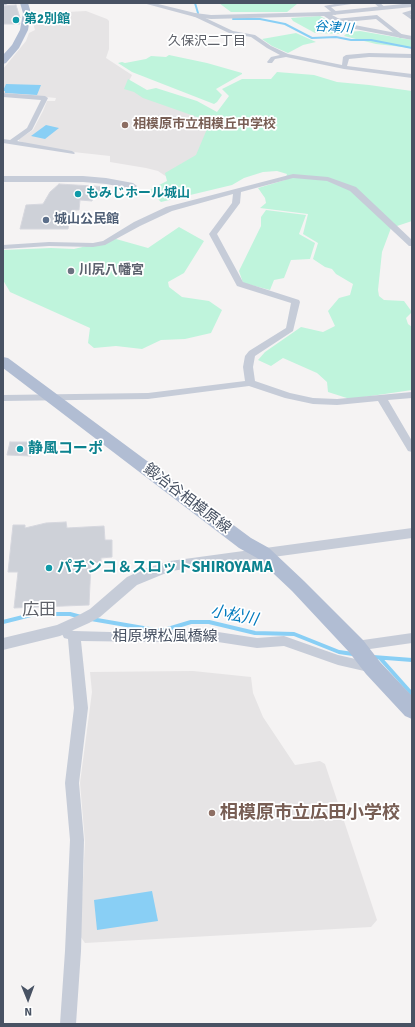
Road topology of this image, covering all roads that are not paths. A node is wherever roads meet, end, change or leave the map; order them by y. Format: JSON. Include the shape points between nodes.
{"nodes":[{"id":1,"x":3,"y":3,"type":"edge"},
{"id":2,"x":6,"y":3,"type":"edge"},
{"id":3,"x":24,"y":3,"type":"edge"},
{"id":4,"x":146,"y":3,"type":"edge"},
{"id":5,"x":355,"y":3,"type":"edge"},
{"id":6,"x":377,"y":3,"type":"edge"},
{"id":7,"x":326,"y":5,"type":"edge"},
{"id":8,"x":412,"y":5,"type":"edge"},
{"id":9,"x":383,"y":8,"type":"junction"},
{"id":10,"x":412,"y":12,"type":"edge"},
{"id":11,"x":335,"y":13,"type":"junction"},
{"id":12,"x":326,"y":14,"type":"junction"},
{"id":13,"x":195,"y":15,"type":"junction"},
{"id":14,"x":412,"y":18,"type":"edge"},
{"id":15,"x":335,"y":21,"type":"junction"},
{"id":16,"x":402,"y":37,"type":"junction"},
{"id":17,"x":412,"y":38,"type":"edge"},
{"id":18,"x":286,"y":55,"type":"junction"},
{"id":19,"x":410,"y":58,"type":"edge"},
{"id":20,"x":3,"y":62,"type":"edge"},
{"id":21,"x":270,"y":62,"type":"dead end"},
{"id":22,"x":344,"y":67,"type":"junction"},
{"id":23,"x":412,"y":69,"type":"edge"},
{"id":24,"x":405,"y":76,"type":"junction"},
{"id":25,"x":412,"y":76,"type":"edge"},
{"id":26,"x":3,"y":95,"type":"edge"},
{"id":27,"x":3,"y":141,"type":"edge"},
{"id":28,"x":11,"y":142,"type":"junction"},
{"id":29,"x":72,"y":153,"type":"dead end"},
{"id":30,"x":3,"y":179,"type":"edge"},
{"id":31,"x":133,"y":186,"type":"dead end"},
{"id":32,"x":232,"y":191,"type":"junction"},
{"id":33,"x":412,"y":244,"type":"edge"},
{"id":34,"x":3,"y":247,"type":"edge"},
{"id":35,"x":3,"y":361,"type":"edge"},
{"id":36,"x":250,"y":383,"type":"junction"},
{"id":37,"x":412,"y":395,"type":"edge"},
{"id":38,"x":51,"y":397,"type":"junction"},
{"id":39,"x":3,"y":398,"type":"edge"},
{"id":40,"x":382,"y":399,"type":"junction"},
{"id":41,"x":412,"y":449,"type":"edge"},
{"id":42,"x":412,"y":533,"type":"edge"},
{"id":43,"x":263,"y":553,"type":"junction"},
{"id":44,"x":67,"y":632,"type":"junction"},
{"id":45,"x":412,"y":638,"type":"edge"},
{"id":46,"x":3,"y":644,"type":"edge"},
{"id":47,"x":364,"y":657,"type":"junction"},
{"id":48,"x":412,"y":710,"type":"edge"},
{"id":49,"x":68,"y":1024,"type":"edge"}],
"edges":[{"from":1,"to":2,"type":"street"},
{"from":3,"to":20,"type":"main road","via":[[27,17],[24,30],[16,46]]},
{"from":4,"to":13,"type":"street"},
{"from":5,"to":7,"type":"street"},
{"from":6,"to":9,"type":"street"},
{"from":7,"to":11,"type":"street"},
{"from":8,"to":9,"type":"street"},
{"from":9,"to":11,"type":"street"},
{"from":10,"to":14,"type":"street","via":[[405,13]]},
{"from":11,"to":12,"type":"street"},
{"from":12,"to":13,"type":"street","via":[[217,17]]},
{"from":12,"to":15,"type":"street"},
{"from":13,"to":18,"type":"street","via":[[231,32],[253,36]]},
{"from":15,"to":16,"type":"street"},
{"from":15,"to":16,"type":"street","via":[[377,17]]},
{"from":16,"to":17,"type":"street"},
{"from":18,"to":21,"type":"street","via":[[273,58]]},
{"from":18,"to":22,"type":"street"},
{"from":19,"to":22,"type":"street","via":[[369,55],[346,57]]},
{"from":22,"to":24,"type":"street"},
{"from":23,"to":24,"type":"street","via":[[407,68]]},
{"from":24,"to":25,"type":"street"},
{"from":26,"to":28,"type":"street","via":[[45,98],[30,129]]},
{"from":27,"to":28,"type":"street"},
{"from":28,"to":29,"type":"street"},
{"from":30,"to":31,"type":"street","via":[[83,179]]},
{"from":32,"to":33,"type":"street","via":[[293,176],[328,179],[353,189]]},
{"from":32,"to":34,"type":"street","via":[[169,209],[105,243]]},
{"from":32,"to":36,"type":"street","via":[[238,193],[236,203],[213,234],[240,284],[296,302],[290,328],[252,352],[248,367]]},
{"from":35,"to":38,"type":"main road","name":"鍛冶谷相模原線"},
{"from":36,"to":38,"type":"street","via":[[148,396]]},
{"from":36,"to":40,"type":"street","via":[[288,396],[313,401]]},
{"from":37,"to":40,"type":"street"},
{"from":38,"to":39,"type":"street"},
{"from":38,"to":43,"type":"main road","name":"鍛冶谷相模原線","via":[[200,510]]},
{"from":40,"to":41,"type":"street"},
{"from":42,"to":43,"type":"street"},
{"from":43,"to":44,"type":"street","via":[[187,562],[149,573],[132,581],[95,613]]},
{"from":43,"to":47,"type":"main road","name":"鍛冶谷相模原線","via":[[298,586]]},
{"from":44,"to":46,"type":"street","name":"相原堺松風橋線"},
{"from":44,"to":47,"type":"street","name":"相原堺松風橋線","via":[[153,638],[204,635],[253,642],[284,641],[338,660]]},
{"from":44,"to":49,"type":"street","via":[[80,708],[72,783],[77,840]]},
{"from":45,"to":47,"type":"street","name":"相原堺松風橋線"},
{"from":47,"to":48,"type":"main road","name":"鍛冶谷相模原線"}]}
